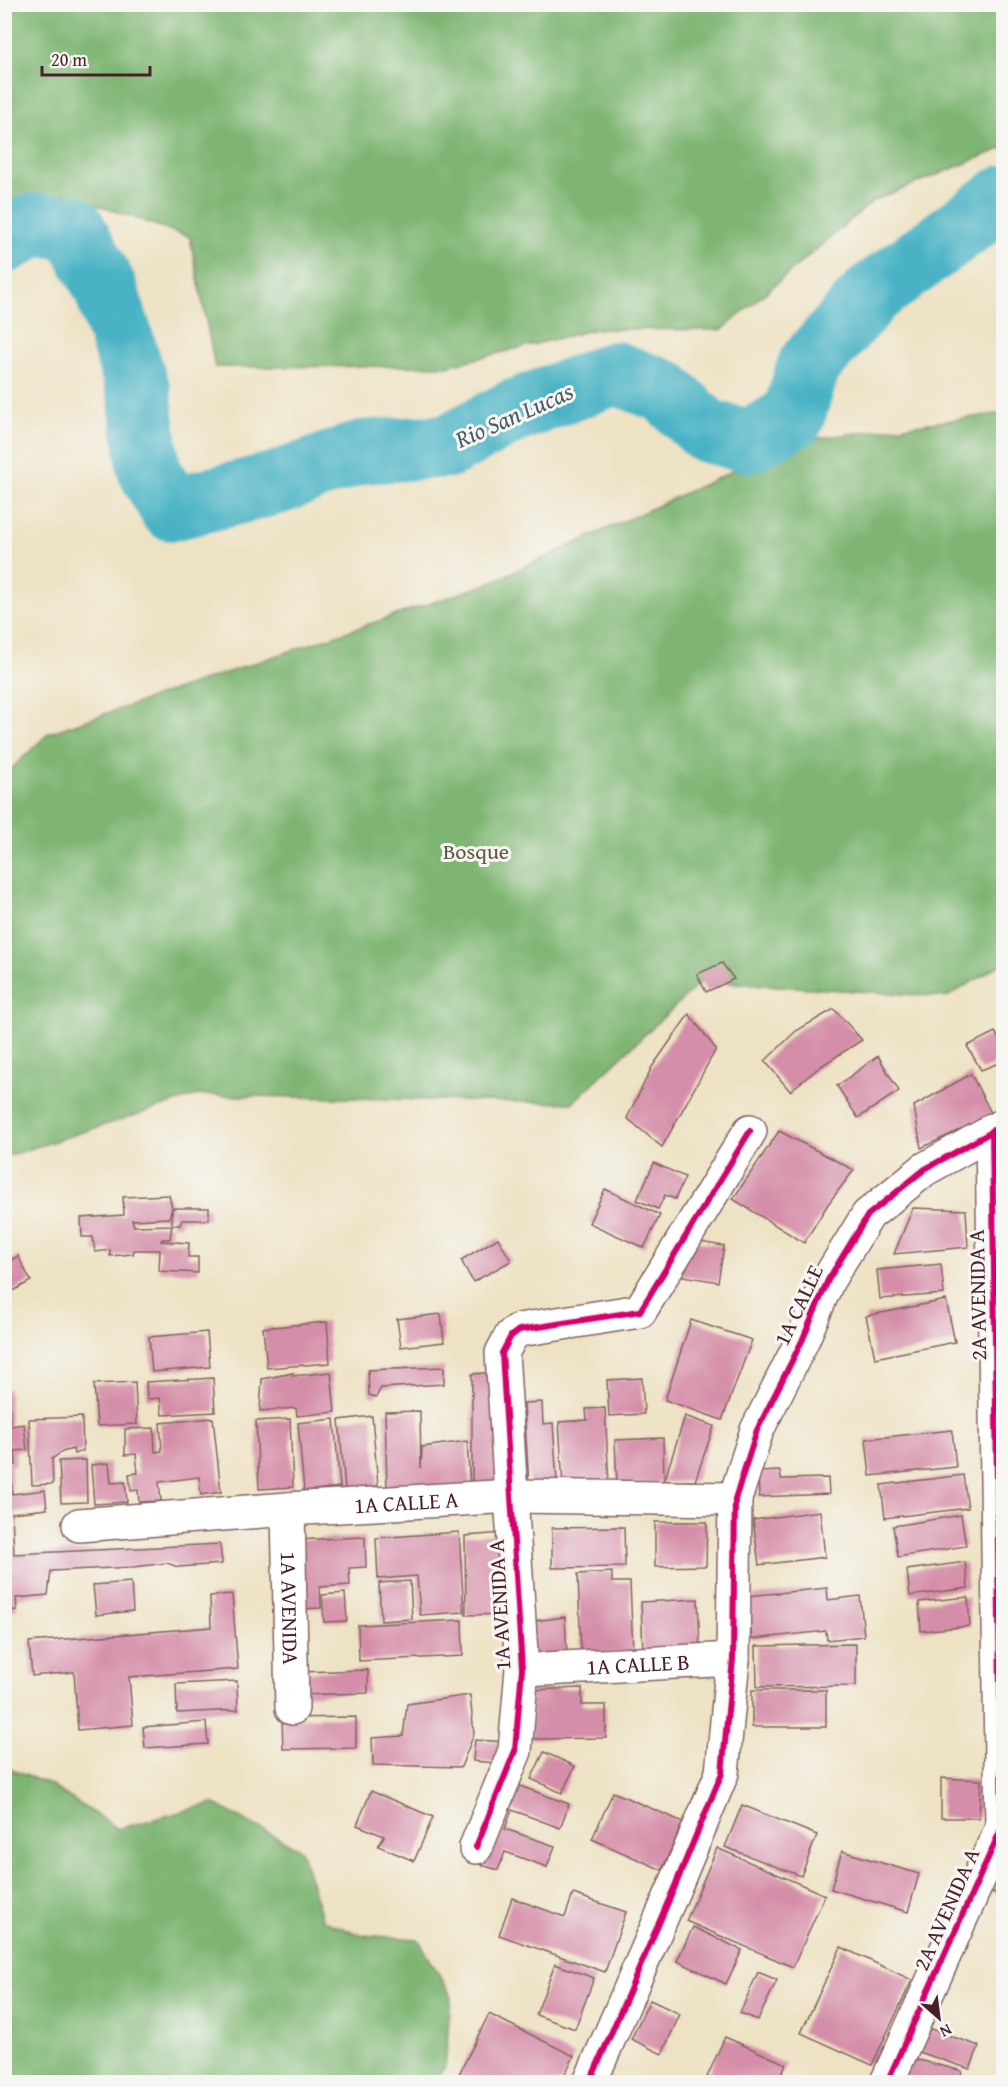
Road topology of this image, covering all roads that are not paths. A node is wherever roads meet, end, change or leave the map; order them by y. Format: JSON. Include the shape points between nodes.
{"nodes":[{"id":1,"x":998,"y":1128,"type":"edge"},
{"id":2,"x":750,"y":1131,"type":"dead end"},
{"id":3,"x":512,"y":1496,"type":"junction"},
{"id":4,"x":735,"y":1499,"type":"junction"},
{"id":5,"x":288,"y":1509,"type":"junction"},
{"id":6,"x":79,"y":1525,"type":"dead end"},
{"id":7,"x":733,"y":1659,"type":"junction"},
{"id":8,"x":544,"y":1669,"type":"dead end"},
{"id":9,"x":292,"y":1708,"type":"dead end"},
{"id":10,"x":476,"y":1847,"type":"dead end"},
{"id":11,"x":590,"y":2082,"type":"edge"},
{"id":12,"x":886,"y":2082,"type":"edge"}],
"edges":[{"from":1,"to":4,"type":"street","name":"1A CALLE","via":[[925,1169],[868,1215],[828,1280],[757,1430]]},
{"from":1,"to":12,"type":"street","name":"2A AVENIDA A","via":[[1002,1827]]},
{"from":2,"to":3,"type":"street","name":"1A AVENIDA A","via":[[640,1311],[519,1330],[511,1336],[502,1353]]},
{"from":3,"to":4,"type":"street","name":"1A CALLE A"},
{"from":3,"to":5,"type":"street","name":"1A CALLE A"},
{"from":3,"to":10,"type":"street","name":"1A AVENIDA A","via":[[522,1669],[515,1751]]},
{"from":4,"to":7,"type":"street"},
{"from":5,"to":6,"type":"street","name":"1A CALLE A"},
{"from":5,"to":9,"type":"street","name":"1A AVENIDA"},
{"from":7,"to":8,"type":"street","name":"1A CALLE B"},
{"from":7,"to":11,"type":"street","via":[[722,1773]]}]}
